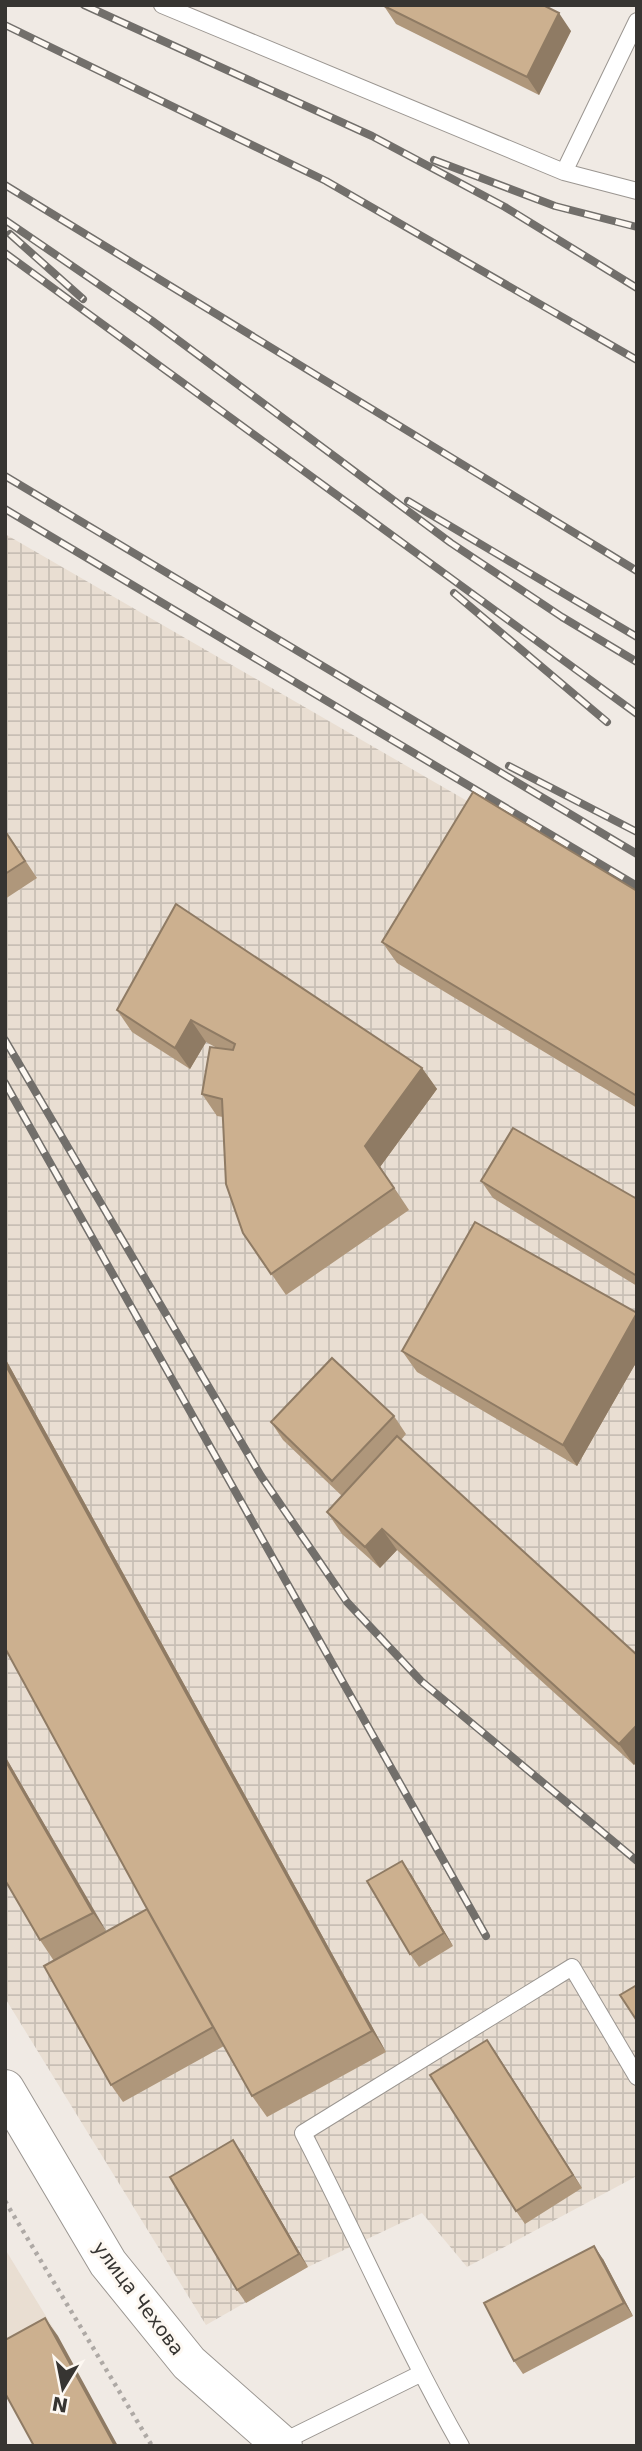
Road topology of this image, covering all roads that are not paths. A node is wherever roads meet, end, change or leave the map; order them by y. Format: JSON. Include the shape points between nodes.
{"nodes":[{"id":1,"x":162,"y":5,"type":"edge"},
{"id":2,"x":637,"y":21,"type":"edge"},
{"id":3,"x":564,"y":172,"type":"junction"},
{"id":4,"x":637,"y":191,"type":"edge"},
{"id":5,"x":637,"y":2077,"type":"edge"},
{"id":6,"x":5,"y":2089,"type":"edge"},
{"id":7,"x":420,"y":2374,"type":"junction"},
{"id":8,"x":281,"y":2445,"type":"edge"},
{"id":9,"x":461,"y":2446,"type":"edge"}],
"edges":[{"from":1,"to":3,"type":"lane"},
{"from":2,"to":3,"type":"lane"},
{"from":3,"to":4,"type":"lane"},
{"from":5,"to":7,"type":"lane","via":[[572,1967],[303,2133]]},
{"from":6,"to":8,"type":"street","name":"улица Чехова","via":[[108,2263],[189,2363]]},
{"from":7,"to":8,"type":"lane"},
{"from":7,"to":9,"type":"lane"}]}
